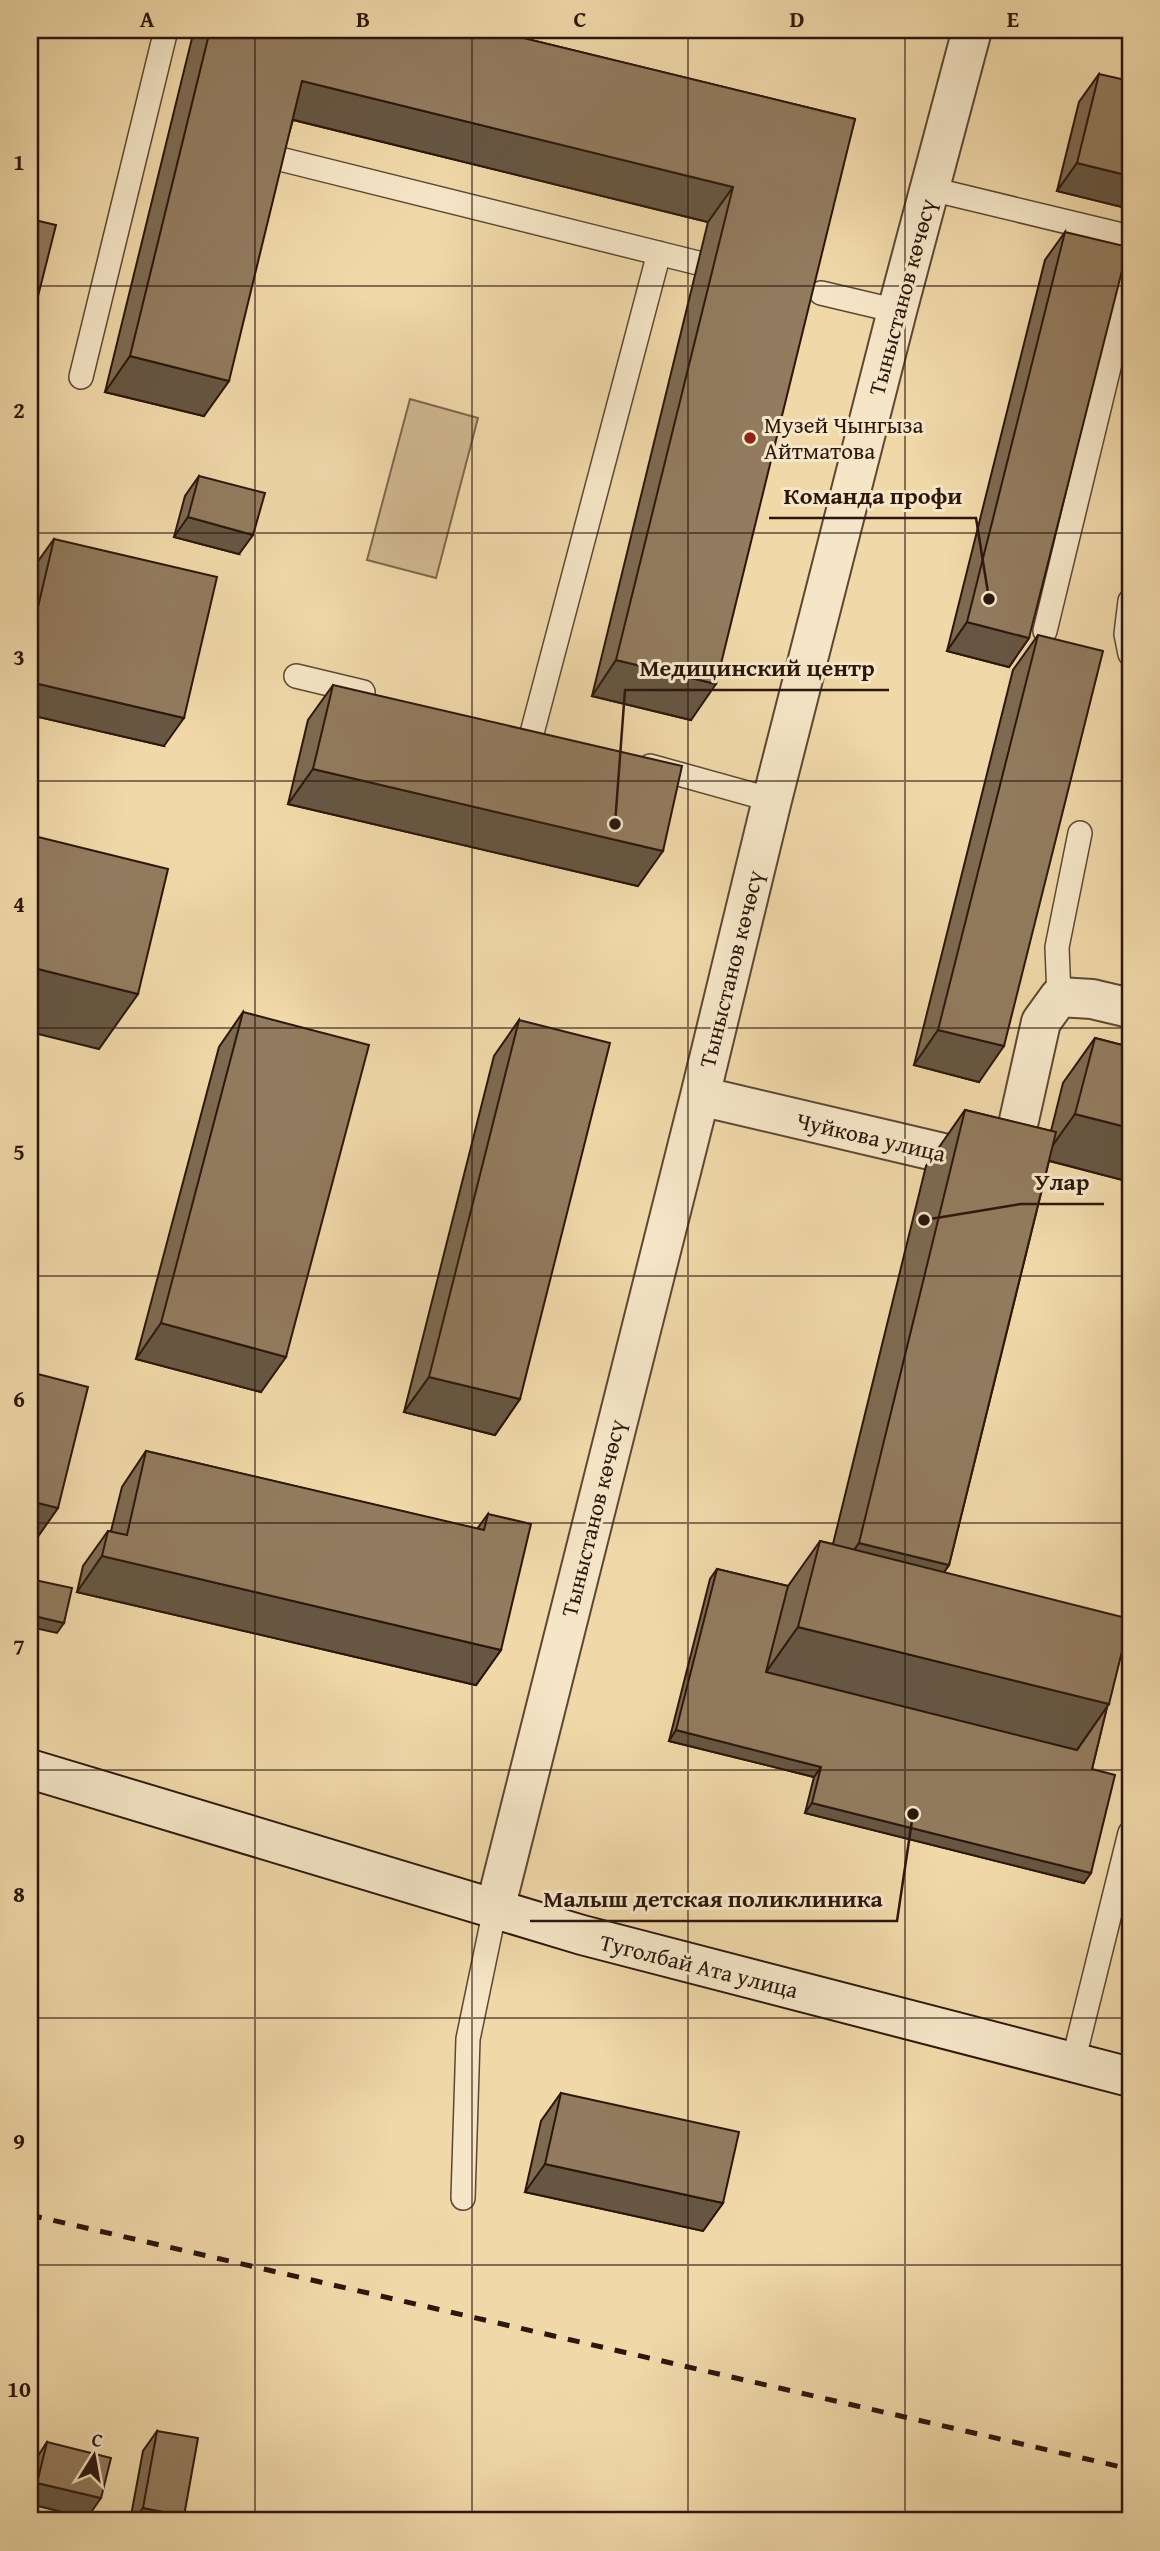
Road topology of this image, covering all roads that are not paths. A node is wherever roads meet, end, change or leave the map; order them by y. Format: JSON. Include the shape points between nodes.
{"nodes":[{"id":1,"x":166,"y":30,"type":"edge"},
{"id":2,"x":972,"y":30,"type":"edge"},
{"id":3,"x":268,"y":156,"type":"edge"},
{"id":4,"x":931,"y":188,"type":"junction"},
{"id":5,"x":1130,"y":237,"type":"edge"},
{"id":6,"x":659,"y":253,"type":"junction"},
{"id":7,"x":698,"y":262,"type":"dead end"},
{"id":8,"x":1130,"y":281,"type":"edge"},
{"id":9,"x":821,"y":293,"type":"edge"},
{"id":10,"x":897,"y":311,"type":"junction"},
{"id":11,"x":81,"y":377,"type":"dead end"},
{"id":12,"x":1130,"y":601,"type":"edge"},
{"id":13,"x":1045,"y":631,"type":"dead end"},
{"id":14,"x":1130,"y":654,"type":"edge"},
{"id":15,"x":296,"y":677,"type":"dead end"},
{"id":16,"x":388,"y":698,"type":"edge"},
{"id":17,"x":506,"y":727,"type":"edge"},
{"id":18,"x":532,"y":733,"type":"junction"},
{"id":19,"x":558,"y":740,"type":"edge"},
{"id":20,"x":635,"y":761,"type":"edge"},
{"id":21,"x":772,"y":800,"type":"junction"},
{"id":22,"x":1080,"y":833,"type":"dead end"},
{"id":23,"x":1059,"y":997,"type":"junction"},
{"id":24,"x":1130,"y":1008,"type":"edge"},
{"id":25,"x":700,"y":1096,"type":"junction"},
{"id":26,"x":30,"y":1769,"type":"edge"},
{"id":27,"x":1130,"y":1833,"type":"edge"},
{"id":28,"x":495,"y":1909,"type":"junction"},
{"id":29,"x":1073,"y":2062,"type":"junction"},
{"id":30,"x":1130,"y":2077,"type":"edge"},
{"id":31,"x":463,"y":2198,"type":"dead end"}],
"edges":[{"from":1,"to":11,"type":"lane"},
{"from":2,"to":4,"type":"street","name":"Тыныстанов көчөсү"},
{"from":3,"to":6,"type":"lane"},
{"from":4,"to":5,"type":"lane"},
{"from":4,"to":10,"type":"street","name":"Тыныстанов көчөсү"},
{"from":6,"to":7,"type":"lane"},
{"from":6,"to":18,"type":"lane"},
{"from":8,"to":13,"type":"lane"},
{"from":9,"to":10,"type":"lane"},
{"from":10,"to":21,"type":"street","name":"Тыныстанов көчөсү"},
{"from":12,"to":14,"type":"lane","via":[[1126,635]]},
{"from":15,"to":16,"type":"lane"},
{"from":17,"to":18,"type":"lane"},
{"from":18,"to":19,"type":"lane"},
{"from":20,"to":21,"type":"lane"},
{"from":21,"to":25,"type":"street","name":"Тыныстанов көчөсү"},
{"from":22,"to":23,"type":"lane","via":[[1057,947]]},
{"from":23,"to":24,"type":"street"},
{"from":23,"to":25,"type":"street","name":"Чуйкова улица","via":[[1041,1022],[1013,1147],[1005,1161],[994,1166]]},
{"from":25,"to":28,"type":"street","name":"Тыныстанов көчөсү"},
{"from":26,"to":28,"type":"street","name":"Туголбай Ата улица"},
{"from":27,"to":29,"type":"lane"},
{"from":28,"to":29,"type":"street","name":"Туголбай Ата улица"},
{"from":28,"to":31,"type":"lane","via":[[468,2039]]},
{"from":29,"to":30,"type":"street","name":"Туголбай Ата улица"}]}
